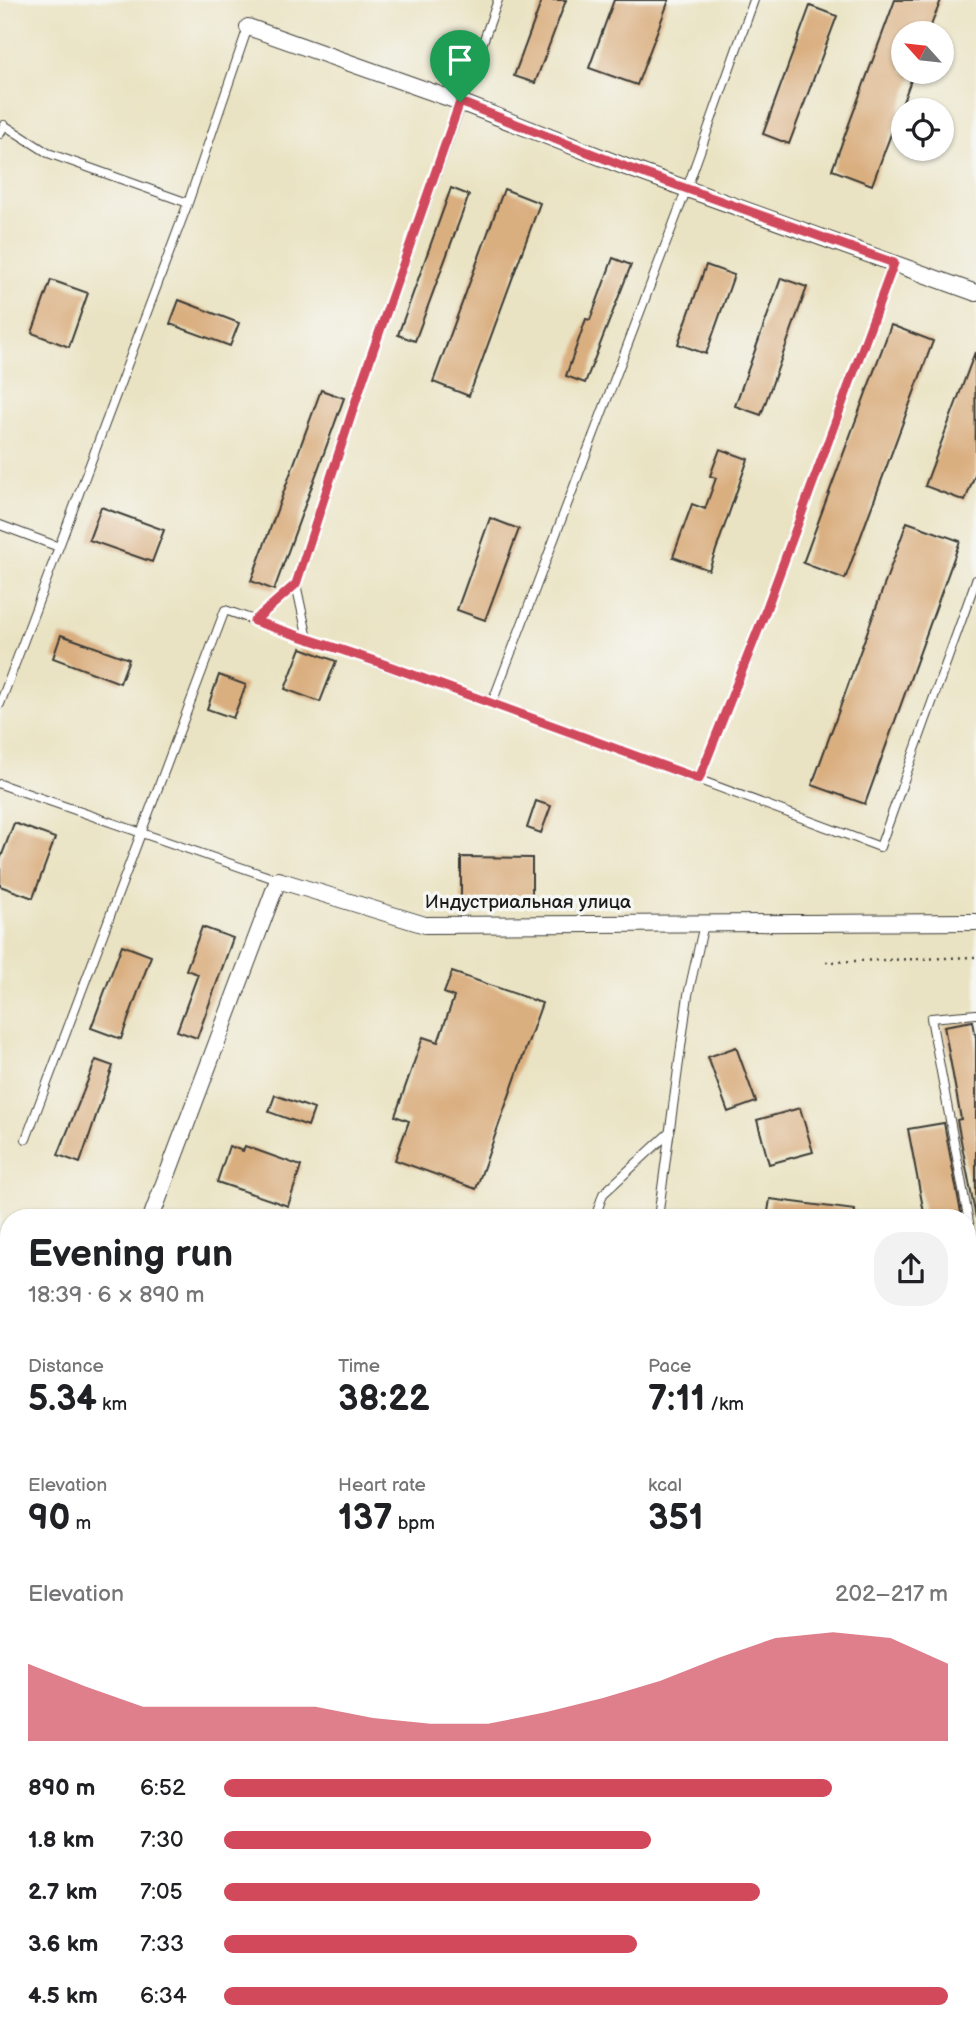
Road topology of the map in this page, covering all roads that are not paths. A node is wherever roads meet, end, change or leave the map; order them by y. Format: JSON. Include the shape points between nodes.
{"nodes":[{"id":1,"x":498,"y":0,"type":"edge"},
{"id":2,"x":754,"y":0,"type":"edge"},
{"id":3,"x":247,"y":27,"type":"joint"},
{"id":4,"x":460,"y":102,"type":"junction"},
{"id":5,"x":0,"y":134,"type":"edge"},
{"id":6,"x":687,"y":188,"type":"junction"},
{"id":7,"x":188,"y":203,"type":"junction"},
{"id":8,"x":894,"y":263,"type":"junction"},
{"id":9,"x":976,"y":293,"type":"edge"},
{"id":10,"x":0,"y":525,"type":"edge"},
{"id":11,"x":59,"y":547,"type":"junction"},
{"id":12,"x":976,"y":580,"type":"edge"},
{"id":13,"x":296,"y":584,"type":"junction"},
{"id":14,"x":254,"y":621,"type":"junction"},
{"id":15,"x":308,"y":639,"type":"junction"},
{"id":16,"x":492,"y":703,"type":"junction"},
{"id":17,"x":0,"y":704,"type":"edge"},
{"id":18,"x":699,"y":779,"type":"junction"},
{"id":19,"x":0,"y":784,"type":"edge"},
{"id":20,"x":142,"y":834,"type":"junction"},
{"id":21,"x":278,"y":880,"type":"junction"},
{"id":22,"x":976,"y":922,"type":"edge"},
{"id":23,"x":704,"y":924,"type":"junction"},
{"id":24,"x":976,"y":1014,"type":"edge"},
{"id":25,"x":670,"y":1132,"type":"junction"},
{"id":26,"x":26,"y":1139,"type":"dead end"},
{"id":27,"x":154,"y":1209,"type":"edge"},
{"id":28,"x":598,"y":1209,"type":"edge"},
{"id":29,"x":659,"y":1209,"type":"edge"},
{"id":30,"x":967,"y":1209,"type":"edge"}],
"edges":[{"from":1,"to":4,"type":"lane"},
{"from":2,"to":6,"type":"lane"},
{"from":3,"to":4,"type":"street"},
{"from":3,"to":7,"type":"lane"},
{"from":4,"to":6,"type":"street"},
{"from":4,"to":13,"type":"lane"},
{"from":5,"to":7,"type":"lane","via":[[5,125],[48,153]]},
{"from":6,"to":8,"type":"street"},
{"from":6,"to":16,"type":"lane"},
{"from":7,"to":11,"type":"lane"},
{"from":8,"to":9,"type":"street"},
{"from":8,"to":18,"type":"lane"},
{"from":10,"to":11,"type":"lane"},
{"from":11,"to":17,"type":"lane"},
{"from":12,"to":18,"type":"lane","via":[[880,847]]},
{"from":13,"to":14,"type":"lane"},
{"from":13,"to":15,"type":"lane"},
{"from":14,"to":15,"type":"lane"},
{"from":14,"to":20,"type":"lane","via":[[225,610]]},
{"from":15,"to":16,"type":"lane"},
{"from":16,"to":18,"type":"lane"},
{"from":19,"to":20,"type":"lane"},
{"from":20,"to":21,"type":"lane"},
{"from":20,"to":26,"type":"lane"},
{"from":21,"to":23,"type":"street","name":"Индустриальная улица","via":[[425,925]]},
{"from":21,"to":27,"type":"street"},
{"from":22,"to":23,"type":"street","name":"Индустриальная улица"},
{"from":23,"to":25,"type":"lane","via":[[688,995]]},
{"from":24,"to":30,"type":"lane","via":[[931,1018]]},
{"from":25,"to":28,"type":"lane","via":[[603,1194]]},
{"from":25,"to":29,"type":"lane"}]}
